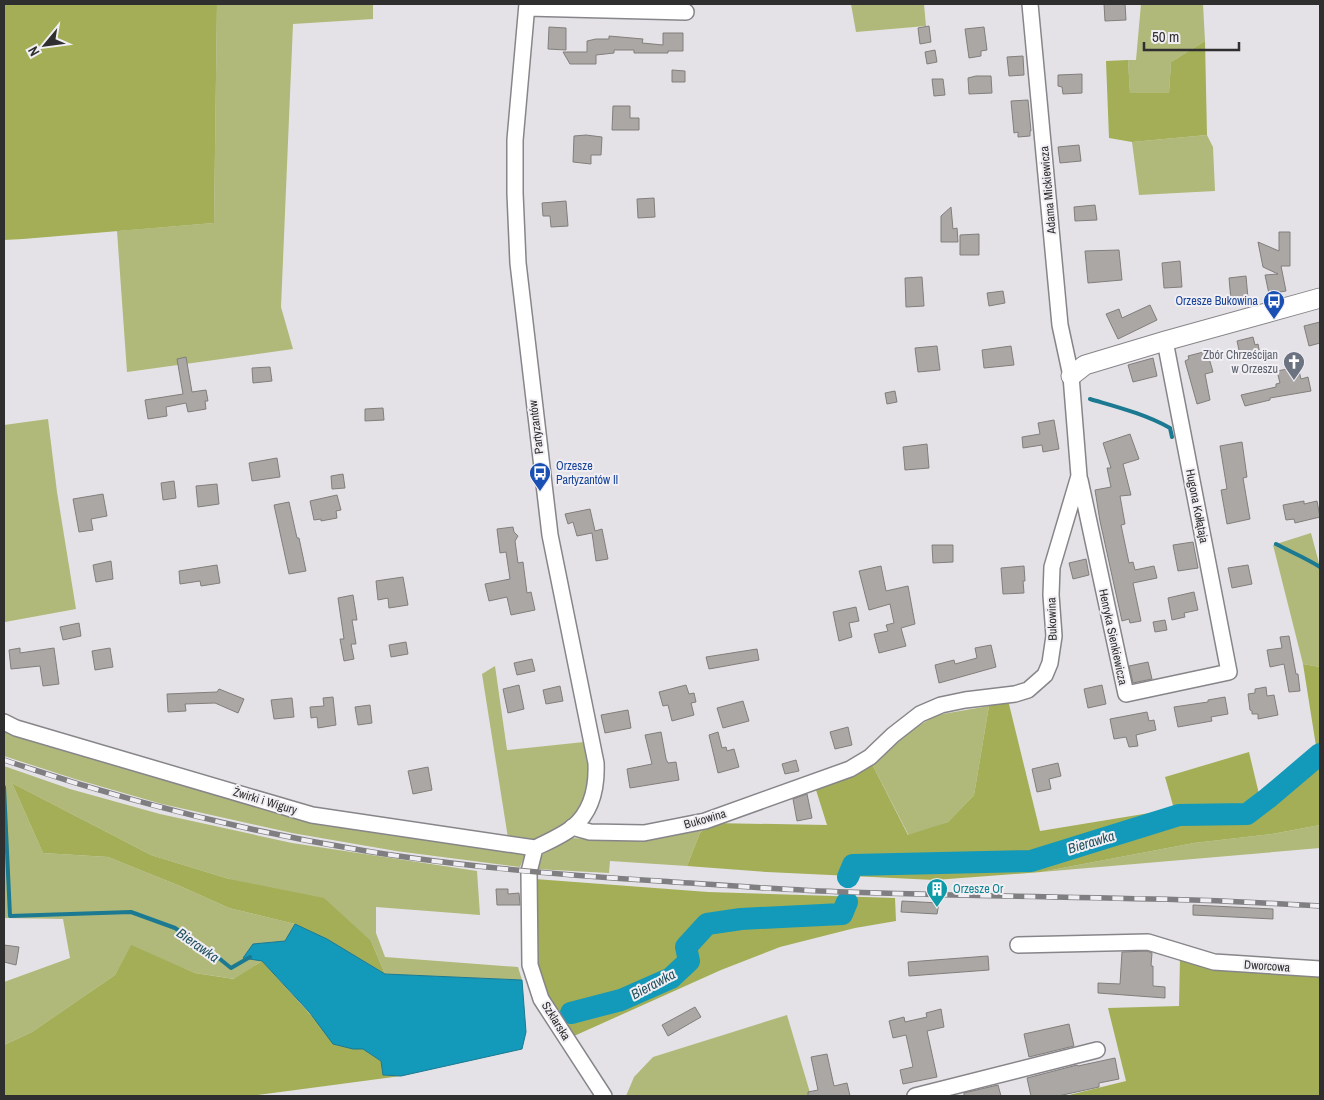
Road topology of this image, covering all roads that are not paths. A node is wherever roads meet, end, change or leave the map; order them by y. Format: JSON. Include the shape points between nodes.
{"nodes":[{"id":1,"x":1030,"y":4,"type":"edge"},
{"id":2,"x":527,"y":6,"type":"edge"},
{"id":3,"x":686,"y":12,"type":"dead end"},
{"id":4,"x":1320,"y":298,"type":"edge"},
{"id":5,"x":1165,"y":340,"type":"junction"},
{"id":6,"x":1071,"y":376,"type":"junction"},
{"id":7,"x":1079,"y":476,"type":"junction"},
{"id":8,"x":1229,"y":672,"type":"joint"},
{"id":9,"x":4,"y":722,"type":"edge"},
{"id":10,"x":572,"y":827,"type":"junction"},
{"id":11,"x":535,"y":848,"type":"junction"},
{"id":12,"x":1018,"y":945,"type":"dead end"},
{"id":13,"x":1320,"y":969,"type":"edge"},
{"id":14,"x":1098,"y":1050,"type":"dead end"},
{"id":15,"x":604,"y":1096,"type":"edge"},
{"id":16,"x":915,"y":1096,"type":"edge"}],
"edges":[{"from":1,"to":6,"type":"street","name":"Adama Mickiewicza","via":[[1060,325]]},
{"from":2,"to":3,"type":"street"},
{"from":2,"to":10,"type":"street","name":"Partyzantów","via":[[515,140],[518,263],[550,535],[596,763],[590,804]]},
{"from":4,"to":5,"type":"street"},
{"from":5,"to":6,"type":"street","via":[[1085,365]]},
{"from":5,"to":8,"type":"street","name":"Hugona Kołłątaja"},
{"from":6,"to":7,"type":"street","name":"Bukowina"},
{"from":7,"to":8,"type":"street","name":"Henryka Sienkiewicza","via":[[1126,694]]},
{"from":7,"to":10,"type":"street","name":"Bukowina","via":[[1052,567],[1054,636],[1050,663],[1045,675],[1028,690],[942,705],[920,714],[870,757],[850,769],[705,821],[644,833],[590,832]]},
{"from":9,"to":11,"type":"street","name":"Żwirki i Wigury","via":[[312,815]]},
{"from":10,"to":11,"type":"street","name":"Partyzantów"},
{"from":11,"to":15,"type":"street","name":"Szklarska","via":[[529,872],[530,965],[541,999]]},
{"from":12,"to":13,"type":"street","name":"Dworcowa","via":[[1148,942],[1214,962]]},
{"from":14,"to":16,"type":"street"}]}
